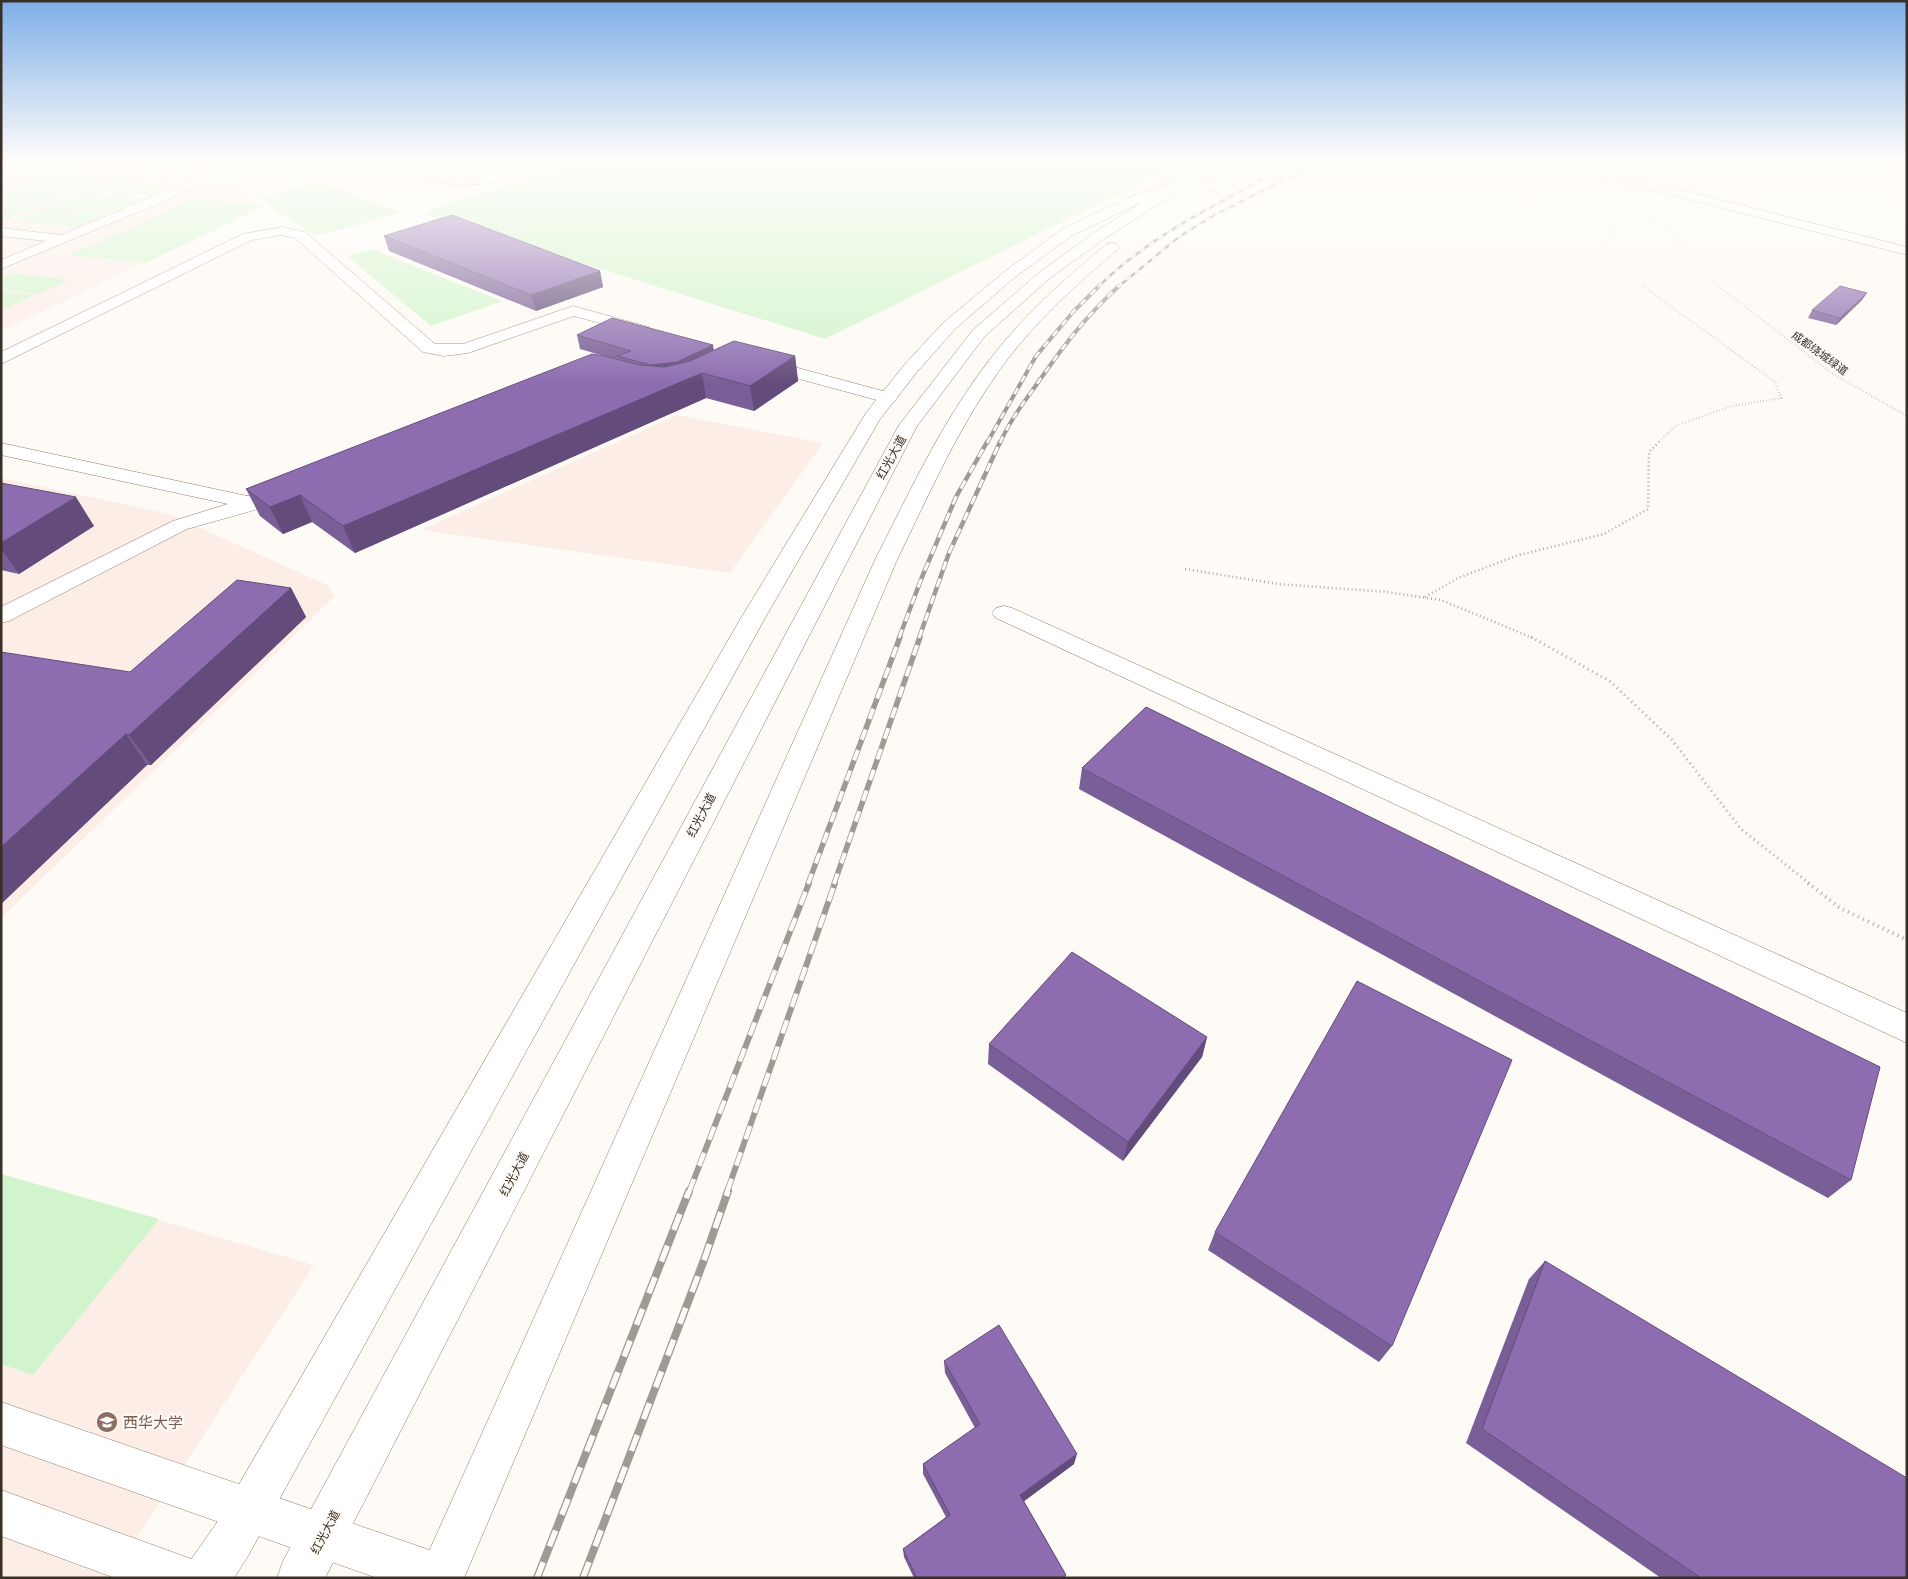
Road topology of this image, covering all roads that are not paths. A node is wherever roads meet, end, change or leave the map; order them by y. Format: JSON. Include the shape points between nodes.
{"nodes":[{"id":1,"x":37,"y":237,"type":"edge"},
{"id":2,"x":70,"y":237,"type":"edge"},
{"id":3,"x":250,"y":237,"type":"edge"},
{"id":4,"x":302,"y":237,"type":"edge"},
{"id":5,"x":1062,"y":237,"type":"edge"},
{"id":6,"x":1098,"y":237,"type":"edge"},
{"id":7,"x":1127,"y":237,"type":"edge"},
{"id":8,"x":1851,"y":237,"type":"edge"},
{"id":9,"x":62,"y":240,"type":"junction"},
{"id":10,"x":1907,"y":251,"type":"edge"},
{"id":11,"x":1,"y":265,"type":"edge"},
{"id":12,"x":655,"y":334,"type":"edge"},
{"id":13,"x":1,"y":359,"type":"edge"},
{"id":14,"x":746,"y":359,"type":"edge"},
{"id":15,"x":888,"y":398,"type":"junction"},
{"id":16,"x":1,"y":448,"type":"edge"},
{"id":17,"x":307,"y":486,"type":"edge"},
{"id":18,"x":254,"y":502,"type":"junction"},
{"id":19,"x":1004,"y":613,"type":"dead end"},
{"id":20,"x":1,"y":616,"type":"edge"},
{"id":21,"x":1907,"y":1029,"type":"edge"},
{"id":22,"x":1,"y":1422,"type":"edge"},
{"id":23,"x":249,"y":1509,"type":"junction"},
{"id":24,"x":1,"y":1513,"type":"edge"},
{"id":25,"x":323,"y":1537,"type":"junction"},
{"id":26,"x":441,"y":1577,"type":"edge"},
{"id":27,"x":180,"y":1578,"type":"edge"},
{"id":28,"x":207,"y":1578,"type":"edge"},
{"id":29,"x":300,"y":1578,"type":"edge"}],
"edges":[{"from":1,"to":9,"type":"main road"},
{"from":2,"to":9,"type":"main road"},
{"from":3,"to":13,"type":"main road"},
{"from":4,"to":12,"type":"main road","via":[[429,348],[451,351],[468,348],[573,310]]},
{"from":5,"to":15,"type":"main road","via":[[996,285],[949,326]]},
{"from":6,"to":25,"type":"main road","name":"红光大道","via":[[1016,299],[979,333],[908,425]]},
{"from":7,"to":26,"type":"main road","via":[[1065,286],[1001,356],[947,437],[886,560]]},
{"from":8,"to":10,"type":"main road"},
{"from":9,"to":11,"type":"main road"},
{"from":14,"to":15,"type":"main road"},
{"from":15,"to":23,"type":"main road","via":[[872,418],[753,618]]},
{"from":16,"to":18,"type":"main road"},
{"from":17,"to":18,"type":"main road","via":[[271,500]]},
{"from":18,"to":20,"type":"main road","via":[[180,525]]},
{"from":19,"to":21,"type":"main road"},
{"from":22,"to":23,"type":"main road"},
{"from":23,"to":25,"type":"main road"},
{"from":23,"to":28,"type":"main road"},
{"from":24,"to":27,"type":"main road"},
{"from":25,"to":26,"type":"main road"},
{"from":25,"to":29,"type":"main road","name":"红光大道"}]}
